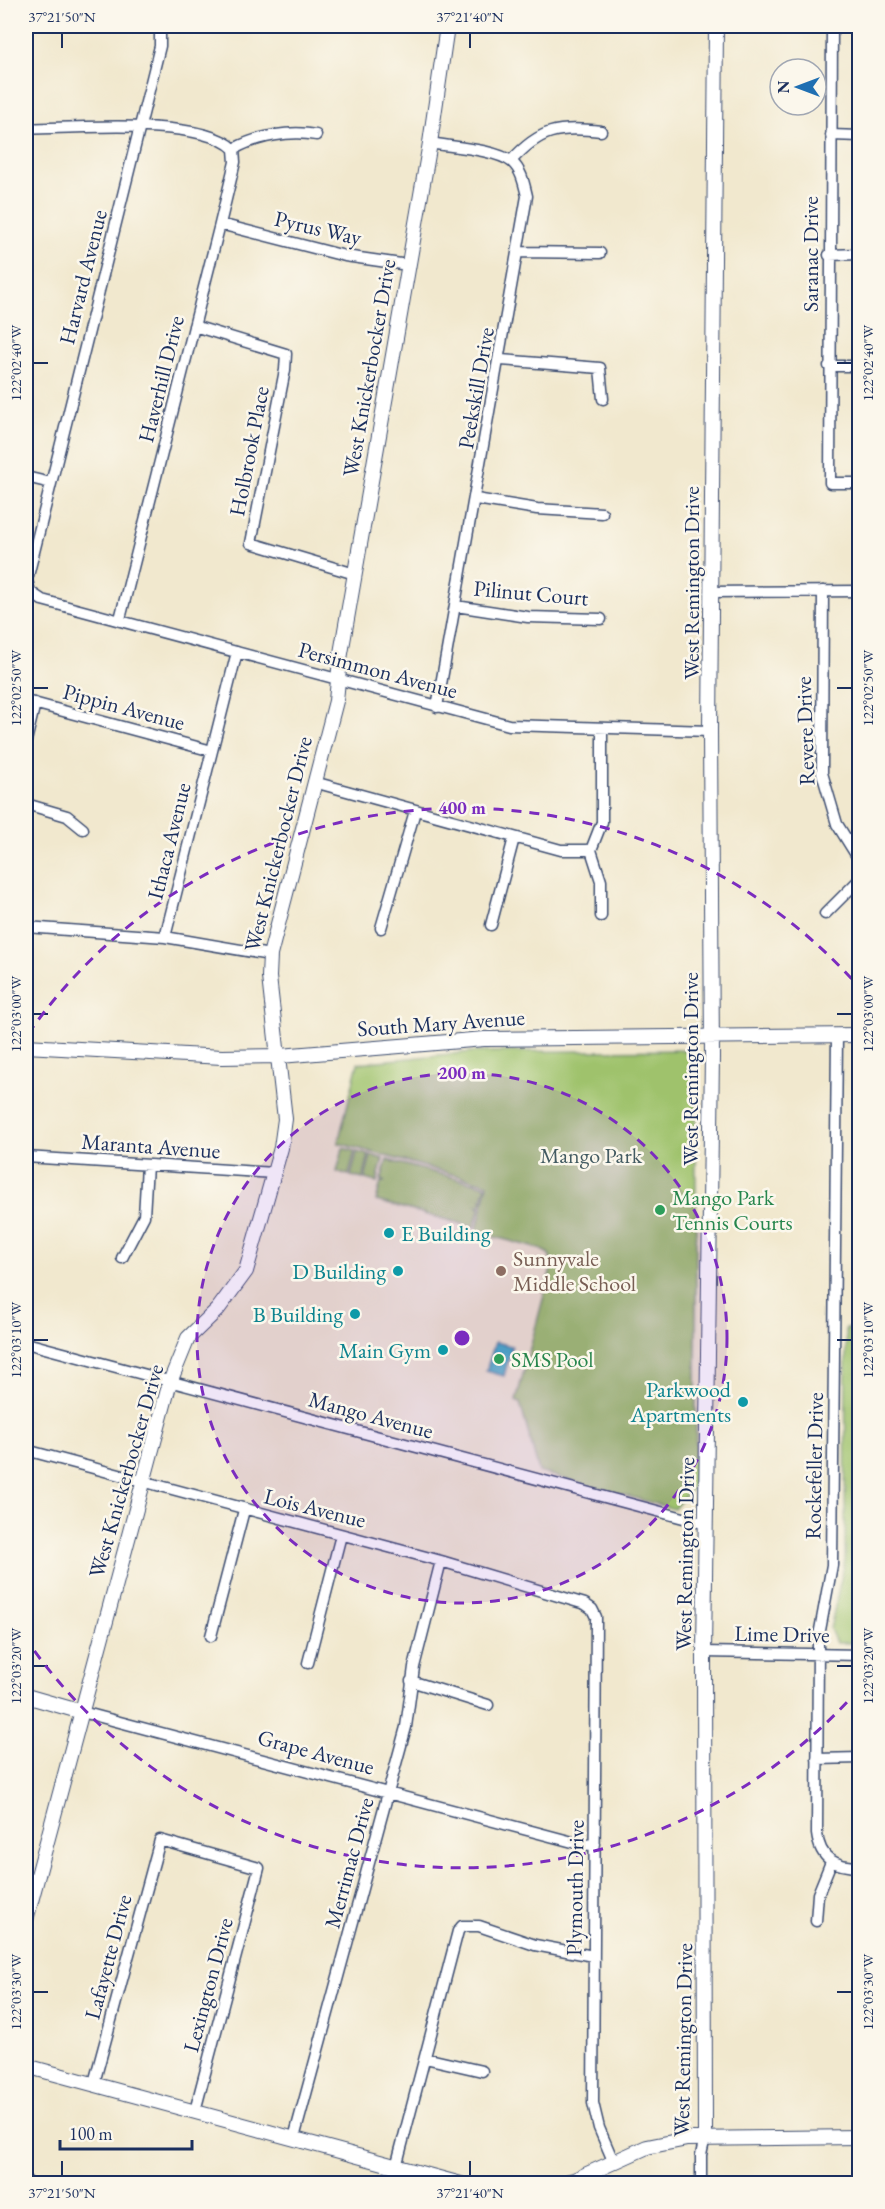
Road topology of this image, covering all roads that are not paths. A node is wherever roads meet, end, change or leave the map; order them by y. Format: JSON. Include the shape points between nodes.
{"nodes":[{"id":1,"x":160,"y":26,"type":"edge"},
{"id":2,"x":447,"y":26,"type":"edge"},
{"id":3,"x":716,"y":26,"type":"edge"},
{"id":4,"x":832,"y":26,"type":"edge"},
{"id":5,"x":141,"y":126,"type":"junction"},
{"id":6,"x":26,"y":129,"type":"edge"},
{"id":7,"x":601,"y":131,"type":"dead end"},
{"id":8,"x":316,"y":135,"type":"dead end"},
{"id":9,"x":831,"y":135,"type":"junction"},
{"id":10,"x":860,"y":136,"type":"edge"},
{"id":11,"x":430,"y":143,"type":"junction"},
{"id":12,"x":234,"y":149,"type":"junction"},
{"id":13,"x":511,"y":161,"type":"junction"},
{"id":14,"x":220,"y":224,"type":"junction"},
{"id":15,"x":519,"y":252,"type":"junction"},
{"id":16,"x":600,"y":253,"type":"dead end"},
{"id":17,"x":860,"y":254,"type":"edge"},
{"id":18,"x":829,"y":255,"type":"junction"},
{"id":19,"x":408,"y":265,"type":"junction"},
{"id":20,"x":194,"y":327,"type":"junction"},
{"id":21,"x":501,"y":360,"type":"junction"},
{"id":22,"x":829,"y":366,"type":"junction"},
{"id":23,"x":860,"y":366,"type":"edge"},
{"id":24,"x":603,"y":399,"type":"dead end"},
{"id":25,"x":26,"y":477,"type":"edge"},
{"id":26,"x":51,"y":483,"type":"junction"},
{"id":27,"x":860,"y":483,"type":"edge"},
{"id":28,"x":476,"y":499,"type":"junction"},
{"id":29,"x":602,"y":513,"type":"dead end"},
{"id":30,"x":354,"y":574,"type":"junction"},
{"id":31,"x":823,"y":591,"type":"junction"},
{"id":32,"x":860,"y":591,"type":"edge"},
{"id":33,"x":711,"y":592,"type":"junction"},
{"id":34,"x":42,"y":600,"type":"joint"},
{"id":35,"x":456,"y":606,"type":"junction"},
{"id":36,"x":120,"y":619,"type":"junction"},
{"id":37,"x":601,"y":619,"type":"dead end"},
{"id":38,"x":237,"y":652,"type":"junction"},
{"id":39,"x":338,"y":681,"type":"junction"},
{"id":40,"x":30,"y":702,"type":"edge"},
{"id":41,"x":437,"y":707,"type":"junction"},
{"id":42,"x":602,"y":728,"type":"junction"},
{"id":43,"x":710,"y":731,"type":"junction"},
{"id":44,"x":26,"y":741,"type":"edge"},
{"id":45,"x":212,"y":751,"type":"junction"},
{"id":46,"x":314,"y":782,"type":"junction"},
{"id":47,"x":26,"y":804,"type":"edge"},
{"id":48,"x":415,"y":811,"type":"junction"},
{"id":49,"x":83,"y":829,"type":"dead end"},
{"id":50,"x":514,"y":837,"type":"junction"},
{"id":51,"x":591,"y":850,"type":"junction"},
{"id":52,"x":860,"y":861,"type":"edge"},
{"id":53,"x":860,"y":879,"type":"edge"},
{"id":54,"x":825,"y":914,"type":"dead end"},
{"id":55,"x":601,"y":916,"type":"dead end"},
{"id":56,"x":491,"y":925,"type":"dead end"},
{"id":57,"x":26,"y":927,"type":"edge"},
{"id":58,"x":381,"y":928,"type":"dead end"},
{"id":59,"x":165,"y":937,"type":"junction"},
{"id":60,"x":270,"y":955,"type":"junction"},
{"id":61,"x":837,"y":1035,"type":"junction"},
{"id":62,"x":860,"y":1035,"type":"edge"},
{"id":63,"x":712,"y":1036,"type":"junction"},
{"id":64,"x":26,"y":1046,"type":"edge"},
{"id":65,"x":280,"y":1056,"type":"junction"},
{"id":66,"x":26,"y":1157,"type":"edge"},
{"id":67,"x":147,"y":1165,"type":"junction"},
{"id":68,"x":274,"y":1173,"type":"junction"},
{"id":69,"x":122,"y":1258,"type":"dead end"},
{"id":70,"x":26,"y":1343,"type":"edge"},
{"id":71,"x":170,"y":1382,"type":"junction"},
{"id":72,"x":26,"y":1450,"type":"edge"},
{"id":73,"x":142,"y":1482,"type":"junction"},
{"id":74,"x":244,"y":1510,"type":"junction"},
{"id":75,"x":706,"y":1524,"type":"junction"},
{"id":76,"x":340,"y":1535,"type":"junction"},
{"id":77,"x":441,"y":1561,"type":"junction"},
{"id":78,"x":592,"y":1609,"type":"joint"},
{"id":79,"x":211,"y":1636,"type":"dead end"},
{"id":80,"x":704,"y":1652,"type":"junction"},
{"id":81,"x":818,"y":1654,"type":"junction"},
{"id":82,"x":860,"y":1655,"type":"edge"},
{"id":83,"x":308,"y":1663,"type":"dead end"},
{"id":84,"x":411,"y":1681,"type":"junction"},
{"id":85,"x":26,"y":1696,"type":"edge"},
{"id":86,"x":488,"y":1705,"type":"dead end"},
{"id":87,"x":82,"y":1712,"type":"junction"},
{"id":88,"x":860,"y":1758,"type":"edge"},
{"id":89,"x":817,"y":1759,"type":"junction"},
{"id":90,"x":388,"y":1793,"type":"junction"},
{"id":91,"x":595,"y":1844,"type":"junction"},
{"id":92,"x":831,"y":1862,"type":"junction"},
{"id":93,"x":860,"y":1867,"type":"edge"},
{"id":94,"x":259,"y":1869,"type":"joint"},
{"id":95,"x":26,"y":1920,"type":"edge"},
{"id":96,"x":816,"y":1922,"type":"dead end"},
{"id":97,"x":593,"y":1956,"type":"junction"},
{"id":98,"x":425,"y":2058,"type":"junction"},
{"id":99,"x":26,"y":2066,"type":"edge"},
{"id":100,"x":482,"y":2071,"type":"dead end"},
{"id":101,"x":94,"y":2083,"type":"junction"},
{"id":102,"x":195,"y":2111,"type":"junction"},
{"id":103,"x":705,"y":2137,"type":"junction"},
{"id":104,"x":860,"y":2137,"type":"edge"},
{"id":105,"x":294,"y":2138,"type":"junction"},
{"id":106,"x":614,"y":2163,"type":"junction"},
{"id":107,"x":396,"y":2167,"type":"junction"},
{"id":108,"x":26,"y":2180,"type":"edge"},
{"id":109,"x":29,"y":2184,"type":"edge"},
{"id":110,"x":461,"y":2184,"type":"edge"},
{"id":111,"x":557,"y":2184,"type":"edge"},
{"id":112,"x":701,"y":2184,"type":"edge"}],
"edges":[{"from":1,"to":5,"type":"street","name":"Harvard Avenue","via":[[160,46]]},
{"from":2,"to":11,"type":"street","name":"West Knickerbocker Drive"},
{"from":3,"to":33,"type":"street","name":"West Remington Drive"},
{"from":4,"to":9,"type":"street","name":"Saranac Drive"},
{"from":5,"to":6,"type":"street"},
{"from":5,"to":12,"type":"street","via":[[216,136]]},
{"from":5,"to":26,"type":"street","name":"Harvard Avenue"},
{"from":7,"to":13,"type":"street","via":[[544,133]]},
{"from":8,"to":12,"type":"street","via":[[301,132],[259,139]]},
{"from":9,"to":10,"type":"street"},
{"from":9,"to":18,"type":"street","name":"Saranac Drive"},
{"from":11,"to":13,"type":"street"},
{"from":11,"to":19,"type":"street","name":"West Knickerbocker Drive"},
{"from":12,"to":14,"type":"street","name":"Haverhill Drive","via":[[235,162]]},
{"from":13,"to":15,"type":"street","name":"Peekskill Drive","via":[[521,174],[527,196]]},
{"from":14,"to":19,"type":"street","name":"Pyrus Way","via":[[345,256]]},
{"from":14,"to":20,"type":"street","name":"Haverhill Drive"},
{"from":15,"to":16,"type":"street"},
{"from":15,"to":21,"type":"street","name":"Peekskill Drive"},
{"from":17,"to":18,"type":"street"},
{"from":18,"to":22,"type":"street","name":"Saranac Drive"},
{"from":19,"to":30,"type":"street","name":"West Knickerbocker Drive"},
{"from":20,"to":30,"type":"street","name":"Holbrook Place","via":[[286,354],[251,543]]},
{"from":20,"to":36,"type":"street","name":"Haverhill Drive"},
{"from":21,"to":24,"type":"street","via":[[600,368]]},
{"from":21,"to":28,"type":"street","name":"Peekskill Drive"},
{"from":22,"to":23,"type":"street"},
{"from":22,"to":27,"type":"street","name":"Saranac Drive","via":[[830,483]]},
{"from":25,"to":26,"type":"street"},
{"from":26,"to":34,"type":"street","name":"Harvard Avenue","via":[[27,580],[30,592]]},
{"from":28,"to":29,"type":"street","via":[[537,509]]},
{"from":28,"to":35,"type":"street","name":"Peekskill Drive"},
{"from":30,"to":39,"type":"street","name":"West Knickerbocker Drive"},
{"from":31,"to":32,"type":"street"},
{"from":31,"to":33,"type":"street"},
{"from":31,"to":52,"type":"street","name":"Revere Drive","via":[[822,773],[837,824]]},
{"from":33,"to":43,"type":"street","name":"West Remington Drive"},
{"from":34,"to":36,"type":"street","name":"Persimmon Avenue"},
{"from":35,"to":37,"type":"street","name":"Pilinut Court","via":[[528,617]]},
{"from":35,"to":41,"type":"street","name":"Peekskill Drive"},
{"from":36,"to":38,"type":"street","name":"Persimmon Avenue"},
{"from":38,"to":39,"type":"street","name":"Persimmon Avenue"},
{"from":38,"to":45,"type":"street","name":"Ithaca Avenue"},
{"from":39,"to":41,"type":"street","name":"Persimmon Avenue"},
{"from":39,"to":46,"type":"street","name":"West Knickerbocker Drive"},
{"from":40,"to":44,"type":"street"},
{"from":40,"to":45,"type":"street","name":"Pippin Avenue"},
{"from":41,"to":42,"type":"street","name":"Persimmon Avenue","via":[[508,725]]},
{"from":42,"to":43,"type":"street","name":"Persimmon Avenue"},
{"from":42,"to":51,"type":"street","via":[[602,822]]},
{"from":43,"to":63,"type":"street","name":"West Remington Drive"},
{"from":45,"to":59,"type":"street","name":"Ithaca Avenue"},
{"from":46,"to":48,"type":"street"},
{"from":46,"to":60,"type":"street","name":"West Knickerbocker Drive"},
{"from":47,"to":49,"type":"street","via":[[67,816]]},
{"from":48,"to":50,"type":"street"},
{"from":48,"to":58,"type":"street"},
{"from":50,"to":51,"type":"street","via":[[561,850]]},
{"from":50,"to":56,"type":"street"},
{"from":51,"to":55,"type":"street","via":[[601,881]]},
{"from":53,"to":54,"type":"street"},
{"from":57,"to":59,"type":"street"},
{"from":59,"to":60,"type":"street"},
{"from":60,"to":65,"type":"street","name":"West Knickerbocker Drive","via":[[269,977]]},
{"from":61,"to":62,"type":"street","name":"South Mary Avenue"},
{"from":61,"to":63,"type":"street","name":"South Mary Avenue"},
{"from":61,"to":81,"type":"street","name":"Rockefeller Drive","via":[[832,1565]]},
{"from":63,"to":65,"type":"street","name":"South Mary Avenue","via":[[484,1039]]},
{"from":63,"to":75,"type":"street","name":"West Remington Drive"},
{"from":64,"to":65,"type":"street","name":"South Mary Avenue","via":[[150,1055]]},
{"from":65,"to":68,"type":"street","name":"West Knickerbocker Drive","via":[[285,1119]]},
{"from":66,"to":67,"type":"street","name":"Maranta Avenue"},
{"from":67,"to":68,"type":"street","name":"Maranta Avenue"},
{"from":67,"to":69,"type":"street","via":[[144,1216]]},
{"from":68,"to":71,"type":"street","name":"West Knickerbocker Drive","via":[[246,1271],[218,1309],[189,1338]]},
{"from":70,"to":71,"type":"street","name":"Mango Avenue"},
{"from":71,"to":73,"type":"street","name":"West Knickerbocker Drive"},
{"from":71,"to":75,"type":"street","name":"Mango Avenue"},
{"from":72,"to":73,"type":"street","name":"Lois Avenue"},
{"from":73,"to":74,"type":"street","name":"Lois Avenue"},
{"from":73,"to":87,"type":"street","name":"West Knickerbocker Drive"},
{"from":74,"to":76,"type":"street","name":"Lois Avenue"},
{"from":74,"to":79,"type":"street"},
{"from":75,"to":80,"type":"street","name":"West Remington Drive"},
{"from":76,"to":77,"type":"street","name":"Lois Avenue"},
{"from":76,"to":83,"type":"street"},
{"from":77,"to":78,"type":"street","name":"Lois Avenue"},
{"from":77,"to":84,"type":"street","name":"Merrimac Drive"},
{"from":78,"to":91,"type":"street","name":"Plymouth Drive","via":[[596,1617]]},
{"from":80,"to":81,"type":"street","name":"Lime Drive"},
{"from":80,"to":103,"type":"street","name":"West Remington Drive"},
{"from":81,"to":82,"type":"street","name":"Lime Drive"},
{"from":81,"to":89,"type":"street","name":"Rockefeller Drive"},
{"from":84,"to":86,"type":"street"},
{"from":84,"to":90,"type":"street","name":"Merrimac Drive","via":[[406,1727]]},
{"from":85,"to":87,"type":"street","name":"Grape Avenue"},
{"from":87,"to":90,"type":"street","name":"Grape Avenue"},
{"from":87,"to":95,"type":"street","name":"West Knickerbocker Drive"},
{"from":88,"to":89,"type":"street"},
{"from":89,"to":92,"type":"street","name":"Rockefeller Drive","via":[[818,1843]]},
{"from":90,"to":91,"type":"street","name":"Grape Avenue","via":[[584,1845]]},
{"from":90,"to":105,"type":"street","name":"Merrimac Drive"},
{"from":91,"to":97,"type":"street","name":"Plymouth Drive"},
{"from":92,"to":93,"type":"street"},
{"from":92,"to":96,"type":"street","via":[[818,1894]]},
{"from":94,"to":101,"type":"street","name":"Lafayette Drive","via":[[160,1840]]},
{"from":94,"to":102,"type":"street","name":"Lexington Drive"},
{"from":97,"to":98,"type":"street","via":[[535,1945],[479,1926],[462,1926]]},
{"from":97,"to":106,"type":"street","name":"Plymouth Drive","via":[[593,2103]]},
{"from":98,"to":100,"type":"street"},
{"from":98,"to":107,"type":"street"},
{"from":99,"to":101,"type":"street"},
{"from":101,"to":102,"type":"street"},
{"from":102,"to":105,"type":"street"},
{"from":103,"to":104,"type":"street"},
{"from":103,"to":106,"type":"street","via":[[647,2147]]},
{"from":103,"to":112,"type":"street","name":"West Remington Drive"},
{"from":105,"to":107,"type":"street"},
{"from":106,"to":111,"type":"street"},
{"from":107,"to":110,"type":"street"},
{"from":108,"to":109,"type":"street"}]}
